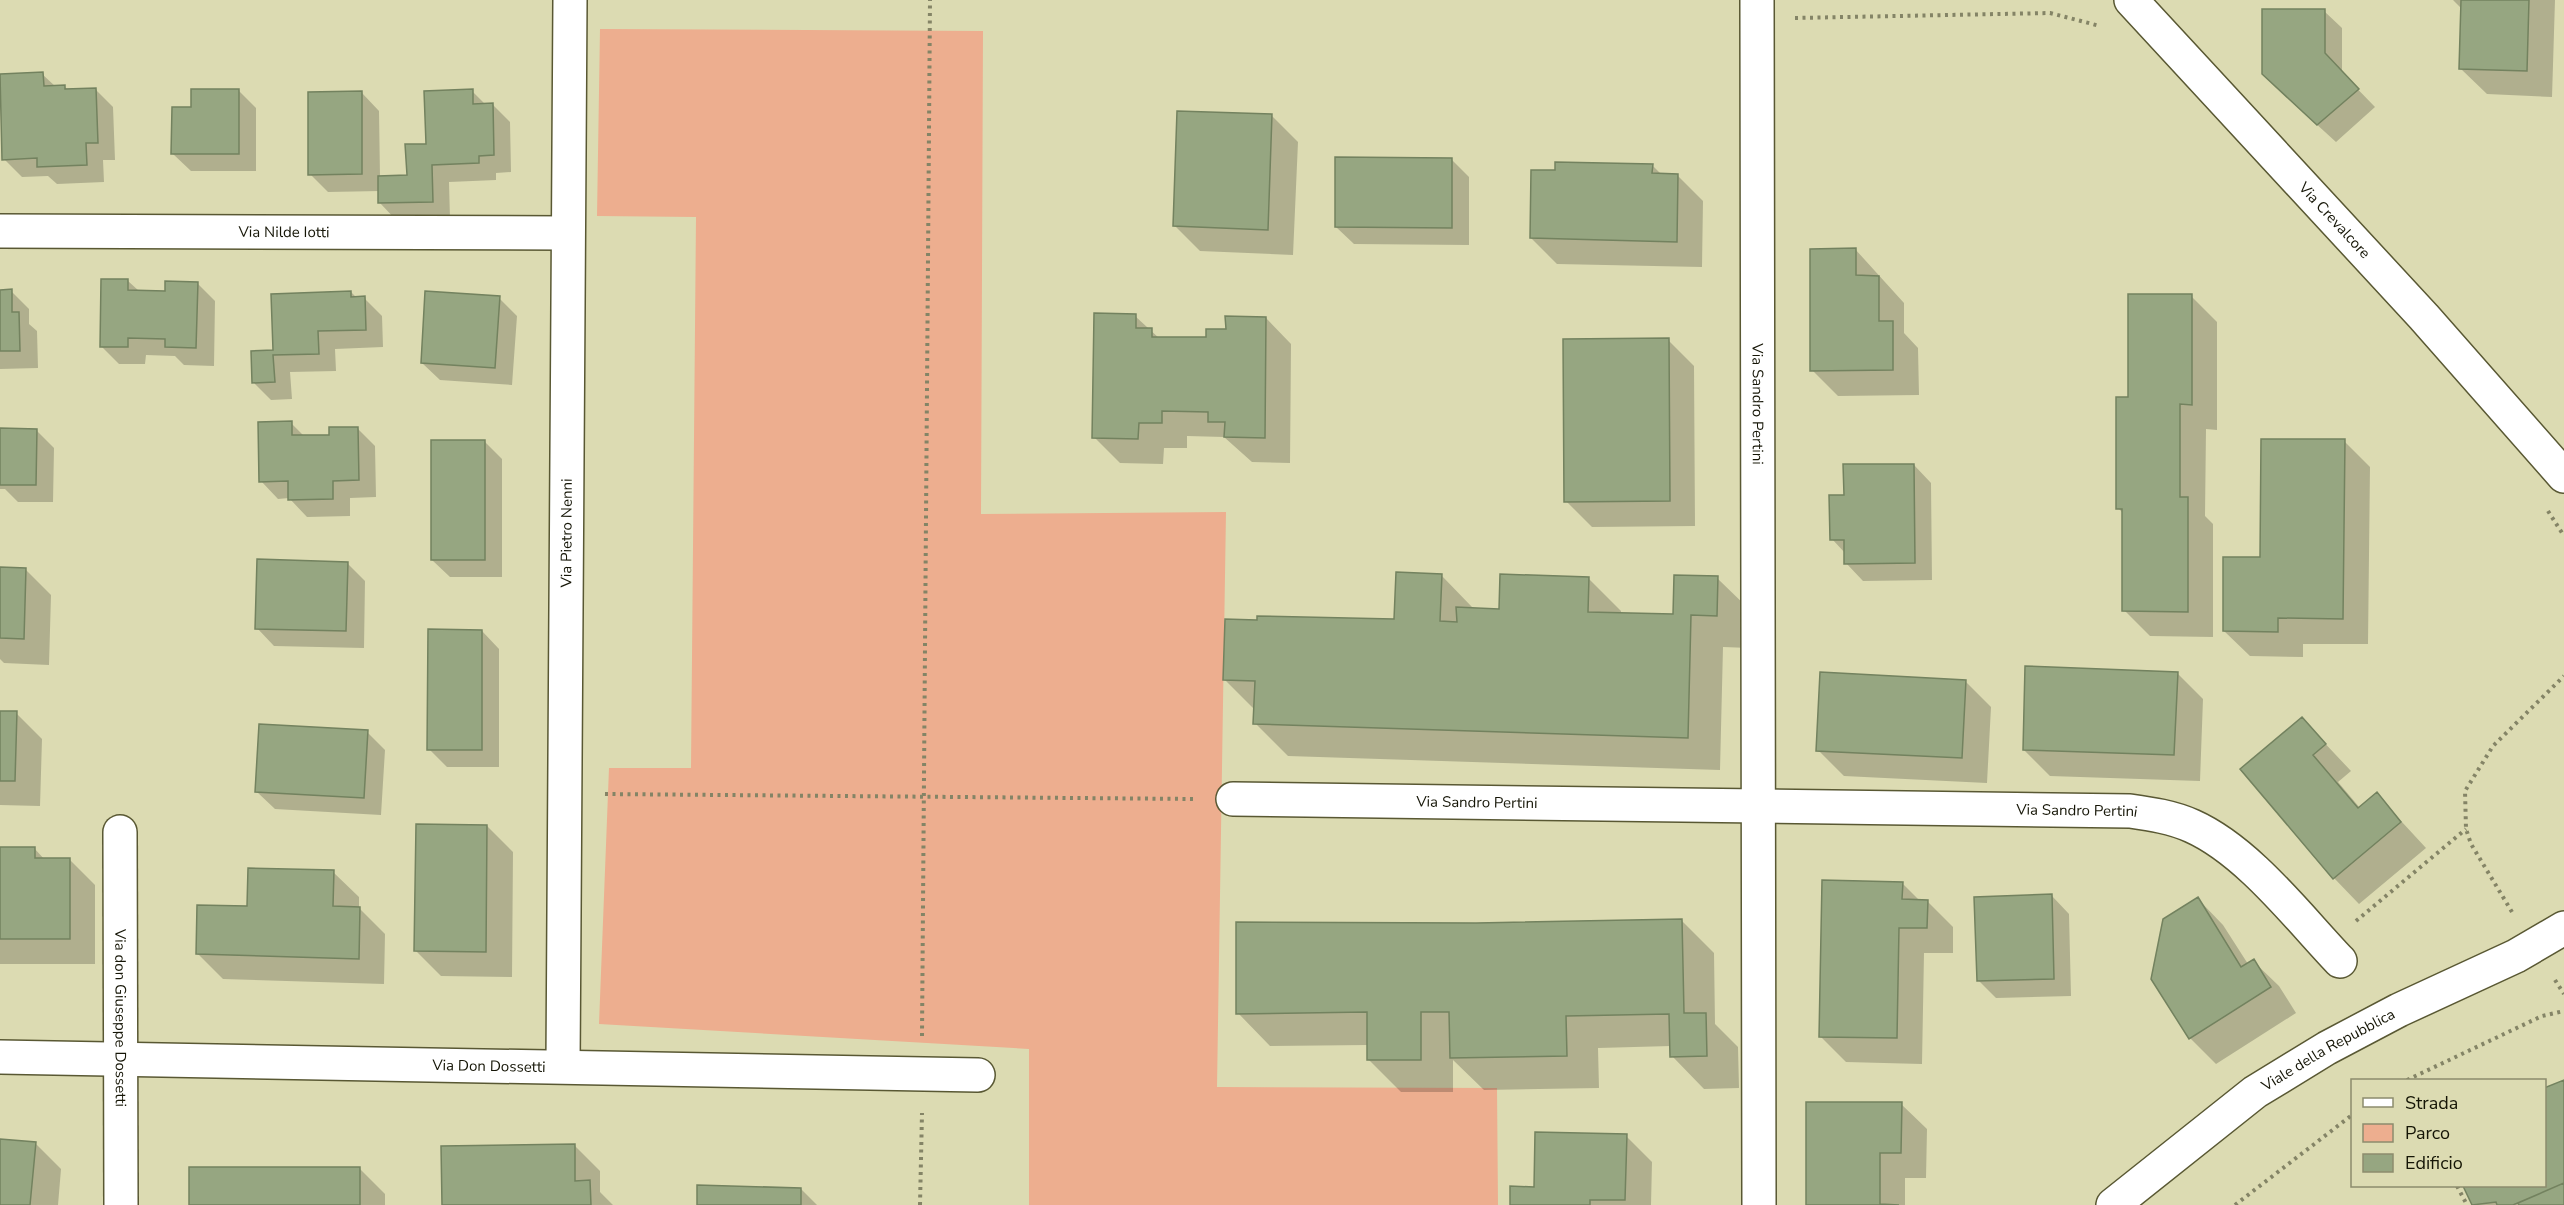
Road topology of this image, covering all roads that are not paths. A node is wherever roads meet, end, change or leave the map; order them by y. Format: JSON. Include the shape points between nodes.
{"nodes":[{"id":1,"x":570,"y":0,"type":"edge"},
{"id":2,"x":2131,"y":0,"type":"edge"},
{"id":3,"x":1757,"y":9,"type":"edge"},
{"id":4,"x":0,"y":231,"type":"edge"},
{"id":5,"x":567,"y":233,"type":"junction"},
{"id":6,"x":2535,"y":443,"type":"junction"},
{"id":7,"x":2564,"y":459,"type":"edge"},
{"id":8,"x":2564,"y":476,"type":"edge"},
{"id":9,"x":1233,"y":799,"type":"road end"},
{"id":10,"x":1758,"y":806,"type":"junction"},
{"id":11,"x":120,"y":832,"type":"dead end"},
{"id":12,"x":2564,"y":928,"type":"edge"},
{"id":13,"x":2333,"y":954,"type":"road end"},
{"id":14,"x":0,"y":1057,"type":"edge"},
{"id":15,"x":120,"y":1059,"type":"junction"},
{"id":16,"x":563,"y":1065,"type":"junction"},
{"id":17,"x":978,"y":1075,"type":"dead end"},
{"id":18,"x":121,"y":1205,"type":"edge"},
{"id":19,"x":1759,"y":1205,"type":"edge"},
{"id":20,"x":2113,"y":1205,"type":"edge"}],
"edges":[{"from":1,"to":5,"type":"street","name":"Via Pietro Nenni"},
{"from":2,"to":6,"type":"street","name":"Via Crevalcore"},
{"from":3,"to":10,"type":"street","name":"Via Sandro Pertini"},
{"from":4,"to":5,"type":"street","name":"Via Nilde Iotti"},
{"from":5,"to":16,"type":"street","name":"Via Pietro Nenni"},
{"from":6,"to":7,"type":"street","name":"Via Crevalcore"},
{"from":6,"to":8,"type":"street","name":"Via Crevalcore"},
{"from":9,"to":10,"type":"street","name":"Via Sandro Pertini"},
{"from":10,"to":13,"type":"street","name":"Via Sandro Pertini","via":[[2130,811],[2160,815],[2192,826],[2229,849]]},
{"from":10,"to":19,"type":"street","name":"Via Sandro Pertini"},
{"from":11,"to":15,"type":"street","name":"Via don Giuseppe Dossetti"},
{"from":12,"to":20,"type":"street","name":"Viale della Repubblica","via":[[2327,1048],[2255,1092]]},
{"from":14,"to":15,"type":"street","name":"Via Don Dossetti"},
{"from":15,"to":16,"type":"street","name":"Via Don Dossetti"},
{"from":15,"to":18,"type":"street","name":"Via don Giuseppe Dossetti"},
{"from":16,"to":17,"type":"street","name":"Via Don Dossetti"}]}
